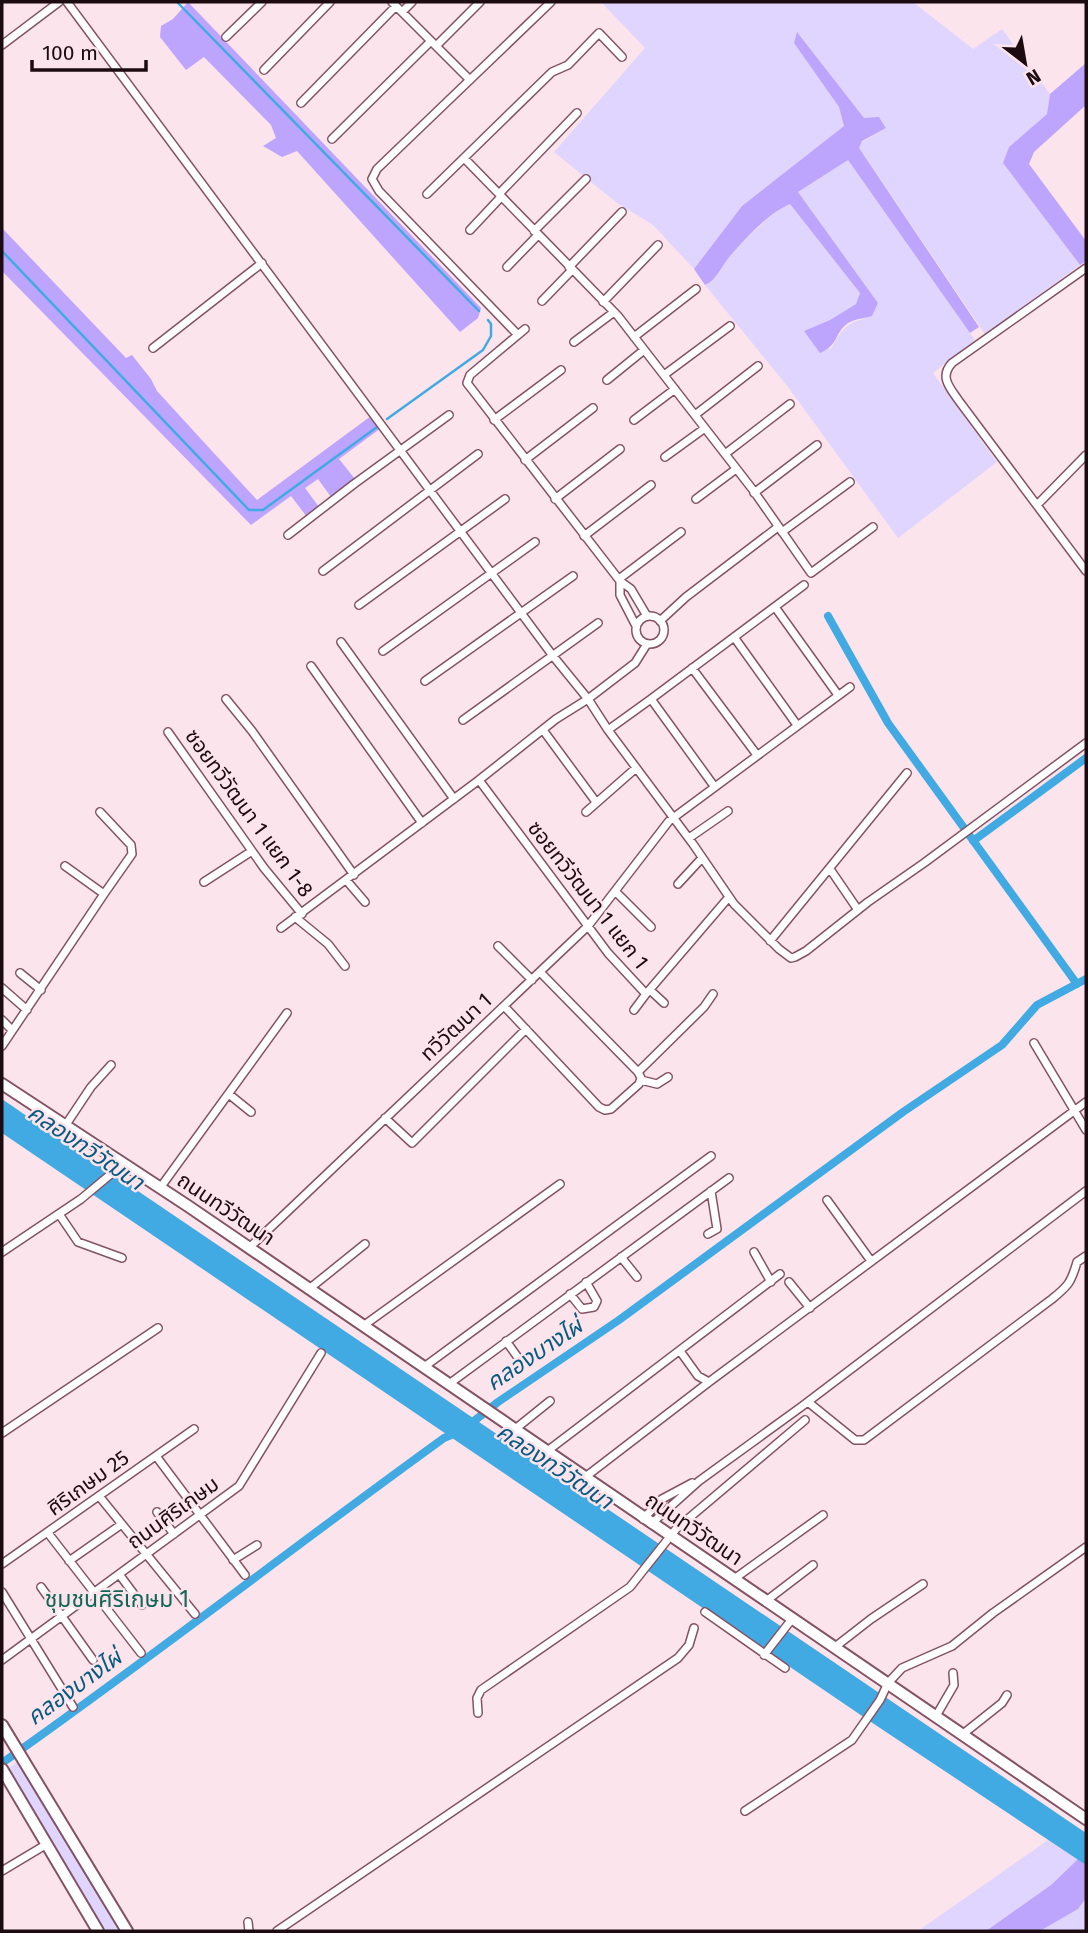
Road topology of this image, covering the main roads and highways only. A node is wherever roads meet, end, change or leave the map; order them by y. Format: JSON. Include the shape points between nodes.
{"nodes":[{"id":1,"x":2,"y":1084,"type":"edge"},
{"id":2,"x":2,"y":1725,"type":"edge"},
{"id":3,"x":2,"y":1769,"type":"edge"},
{"id":4,"x":1086,"y":1819,"type":"edge"},
{"id":5,"x":98,"y":1931,"type":"edge"},
{"id":6,"x":127,"y":1931,"type":"edge"}],
"edges":[{"from":1,"to":4,"type":"main road","name":"ถนนทวีวัฒนา","via":[[766,1601],[789,1623],[835,1647]]},
{"from":2,"to":6,"type":"main road"},
{"from":3,"to":5,"type":"main road"}]}
